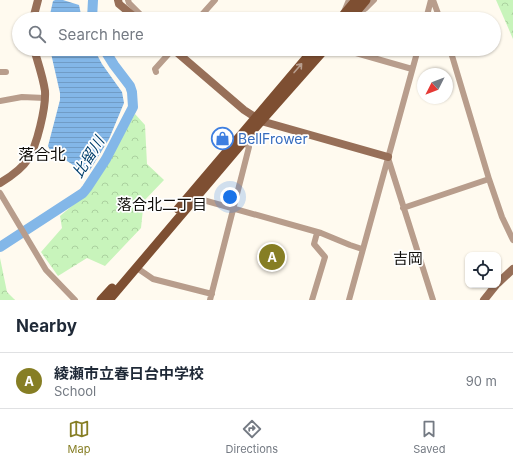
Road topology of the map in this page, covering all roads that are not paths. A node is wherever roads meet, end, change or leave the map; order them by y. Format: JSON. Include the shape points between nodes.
{"nodes":[{"id":1,"x":38,"y":0,"type":"edge"},
{"id":2,"x":118,"y":0,"type":"edge"},
{"id":3,"x":128,"y":0,"type":"edge"},
{"id":4,"x":215,"y":0,"type":"edge"},
{"id":5,"x":349,"y":0,"type":"edge"},
{"id":6,"x":356,"y":0,"type":"edge"},
{"id":7,"x":366,"y":0,"type":"edge"},
{"id":8,"x":374,"y":0,"type":"edge"},
{"id":9,"x":432,"y":0,"type":"edge"},
{"id":10,"x":35,"y":12,"type":"edge"},
{"id":11,"x":129,"y":12,"type":"edge"},
{"id":12,"x":138,"y":12,"type":"edge"},
{"id":13,"x":204,"y":12,"type":"edge"},
{"id":14,"x":345,"y":12,"type":"edge"},
{"id":15,"x":349,"y":12,"type":"edge"},
{"id":16,"x":352,"y":12,"type":"edge"},
{"id":17,"x":358,"y":12,"type":"edge"},
{"id":18,"x":428,"y":12,"type":"edge"},
{"id":19,"x":437,"y":12,"type":"edge"},
{"id":20,"x":36,"y":56,"type":"edge"},
{"id":21,"x":167,"y":56,"type":"edge"},
{"id":22,"x":181,"y":56,"type":"edge"},
{"id":23,"x":308,"y":56,"type":"edge"},
{"id":24,"x":317,"y":56,"type":"edge"},
{"id":25,"x":366,"y":56,"type":"edge"},
{"id":26,"x":416,"y":56,"type":"edge"},
{"id":27,"x":452,"y":56,"type":"edge"},
{"id":28,"x":412,"y":69,"type":"junction"},
{"id":29,"x":156,"y":72,"type":"dead end"},
{"id":30,"x":45,"y":98,"type":"junction"},
{"id":31,"x":0,"y":101,"type":"edge"},
{"id":32,"x":258,"y":119,"type":"junction"},
{"id":33,"x":244,"y":142,"type":"junction"},
{"id":34,"x":388,"y":157,"type":"junction"},
{"id":35,"x":489,"y":179,"type":"junction"},
{"id":36,"x":0,"y":183,"type":"edge"},
{"id":37,"x":0,"y":193,"type":"edge"},
{"id":38,"x":196,"y":198,"type":"junction"},
{"id":39,"x":403,"y":208,"type":"junction"},
{"id":40,"x":233,"y":209,"type":"junction"},
{"id":41,"x":317,"y":233,"type":"junction"},
{"id":42,"x":513,"y":240,"type":"edge"},
{"id":43,"x":362,"y":249,"type":"junction"},
{"id":44,"x":137,"y":268,"type":"junction"},
{"id":45,"x":513,"y":269,"type":"edge"},
{"id":46,"x":501,"y":279,"type":"edge"},
{"id":47,"x":494,"y":288,"type":"edge"},
{"id":48,"x":211,"y":297,"type":"edge"},
{"id":49,"x":76,"y":300,"type":"edge"},
{"id":50,"x":100,"y":300,"type":"edge"},
{"id":51,"x":109,"y":300,"type":"edge"},
{"id":52,"x":312,"y":300,"type":"edge"},
{"id":53,"x":348,"y":300,"type":"edge"},
{"id":54,"x":433,"y":300,"type":"edge"},
{"id":55,"x":484,"y":300,"type":"edge"}],
"edges":[{"from":1,"to":10,"type":"street"},
{"from":2,"to":11,"type":"street"},
{"from":3,"to":12,"type":"street"},
{"from":4,"to":13,"type":"street"},
{"from":5,"to":14,"type":"street"},
{"from":6,"to":15,"type":"main road"},
{"from":7,"to":16,"type":"main road"},
{"from":8,"to":17,"type":"street"},
{"from":9,"to":18,"type":"street"},
{"from":9,"to":19,"type":"street"},
{"from":20,"to":30,"type":"street"},
{"from":21,"to":29,"type":"street","via":[[155,69]]},
{"from":22,"to":32,"type":"street"},
{"from":32,"to":23,"type":"main road","one_way":true},
{"from":24,"to":32,"type":"main road"},
{"from":25,"to":28,"type":"street"},
{"from":26,"to":28,"type":"street"},
{"from":27,"to":35,"type":"street"},
{"from":28,"to":34,"type":"street"},
{"from":30,"to":31,"type":"street","via":[[22,97]]},
{"from":30,"to":36,"type":"street","via":[[35,143],[28,160]]},
{"from":32,"to":33,"type":"main road"},
{"from":32,"to":34,"type":"street"},
{"from":32,"to":50,"type":"main road"},
{"from":33,"to":38,"type":"main road"},
{"from":33,"to":40,"type":"street","via":[[249,147]]},
{"from":34,"to":39,"type":"street"},
{"from":34,"to":43,"type":"street"},
{"from":35,"to":39,"type":"street"},
{"from":35,"to":42,"type":"street"},
{"from":37,"to":49,"type":"street","via":[[48,272]]},
{"from":38,"to":40,"type":"street"},
{"from":38,"to":44,"type":"main road"},
{"from":39,"to":54,"type":"street"},
{"from":40,"to":41,"type":"street"},
{"from":40,"to":48,"type":"street"},
{"from":41,"to":43,"type":"street"},
{"from":41,"to":52,"type":"street","via":[[314,244],[325,257]]},
{"from":43,"to":53,"type":"street"},
{"from":44,"to":48,"type":"street","via":[[153,279]]},
{"from":44,"to":51,"type":"main road"},
{"from":45,"to":46,"type":"street"},
{"from":47,"to":55,"type":"street"}]}
